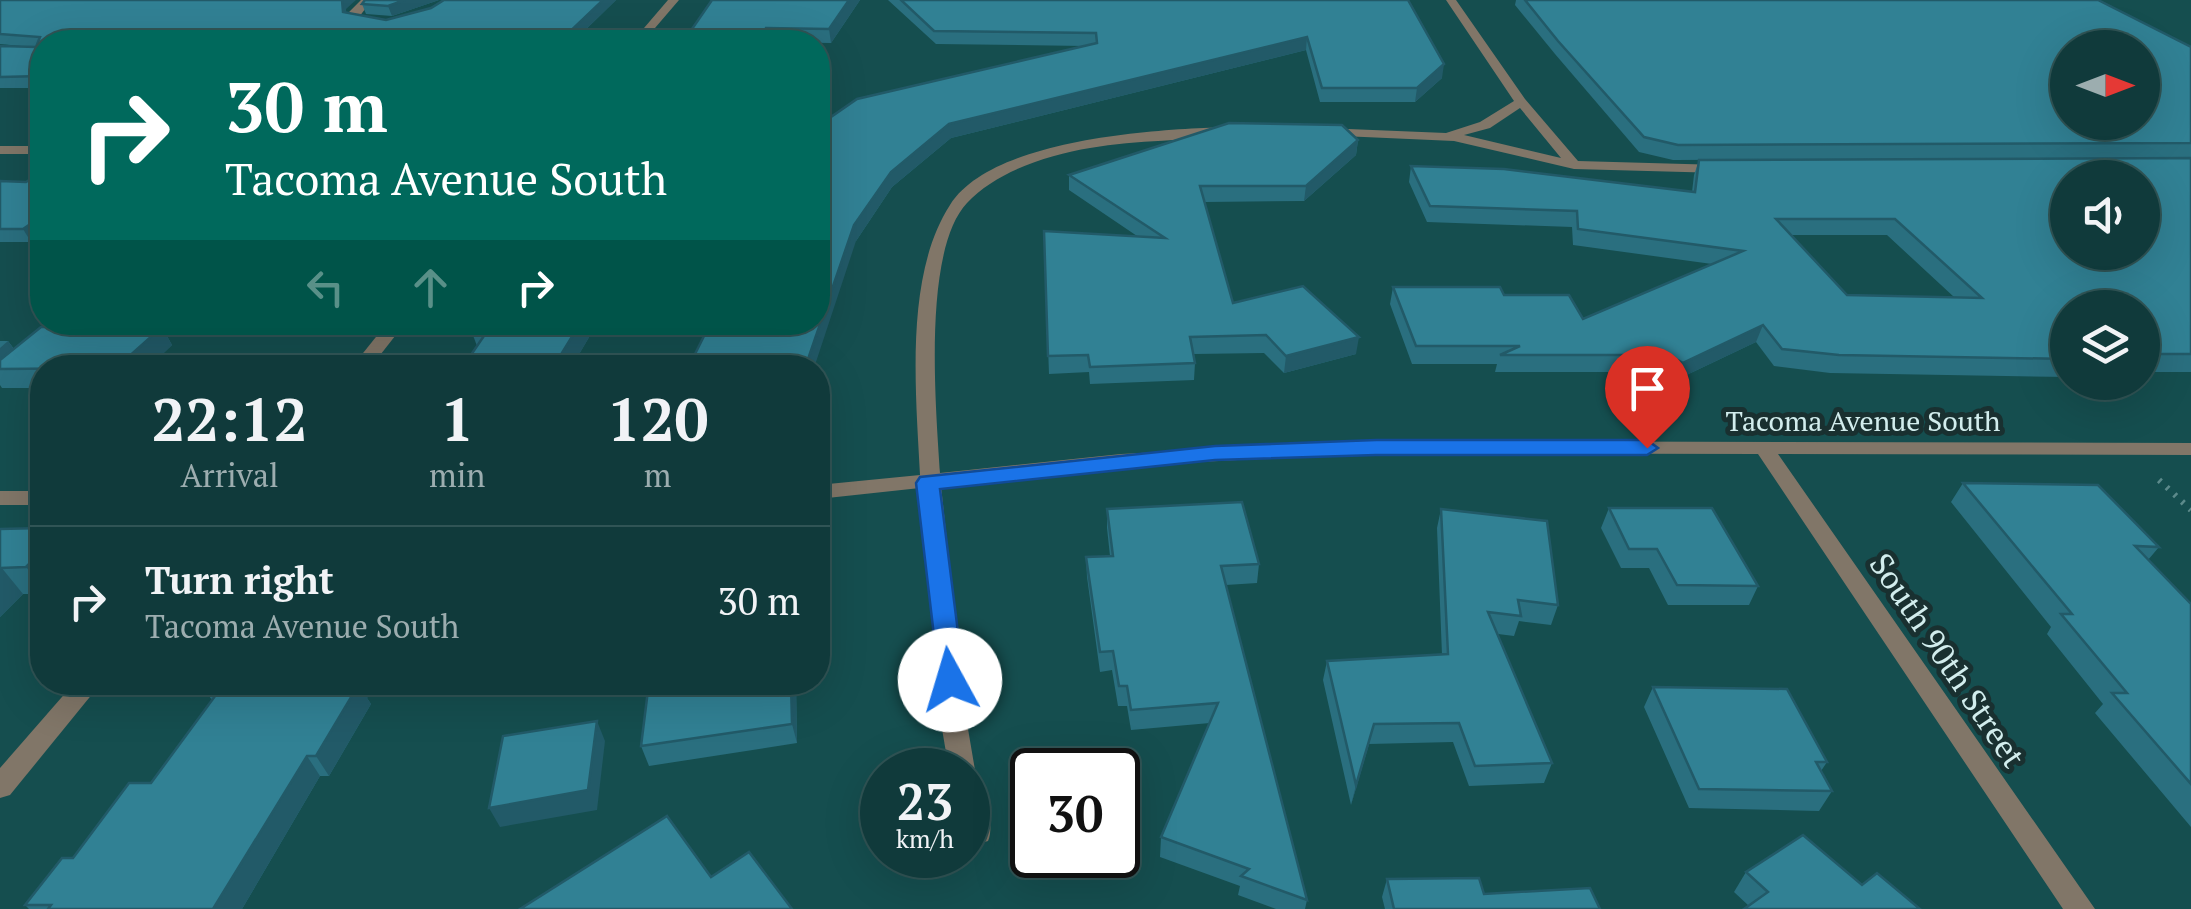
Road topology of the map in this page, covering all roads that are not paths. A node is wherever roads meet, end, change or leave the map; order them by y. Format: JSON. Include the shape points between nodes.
{"nodes":[{"id":1,"x":368,"y":0,"type":"edge"},
{"id":2,"x":674,"y":0,"type":"edge"},
{"id":3,"x":1451,"y":0,"type":"edge"},
{"id":4,"x":390,"y":22,"type":"edge"},
{"id":5,"x":648,"y":30,"type":"edge"},
{"id":6,"x":1521,"y":102,"type":"junction"},
{"id":7,"x":1253,"y":131,"type":"edge"},
{"id":8,"x":1310,"y":131,"type":"edge"},
{"id":9,"x":1446,"y":136,"type":"junction"},
{"id":10,"x":0,"y":150,"type":"edge"},
{"id":11,"x":30,"y":150,"type":"edge"},
{"id":12,"x":1574,"y":165,"type":"junction"},
{"id":13,"x":1743,"y":169,"type":"edge"},
{"id":14,"x":387,"y":335,"type":"edge"},
{"id":15,"x":371,"y":355,"type":"edge"},
{"id":16,"x":1763,"y":448,"type":"junction"},
{"id":17,"x":2191,"y":449,"type":"edge"},
{"id":18,"x":928,"y":483,"type":"junction"},
{"id":19,"x":830,"y":491,"type":"edge"},
{"id":20,"x":0,"y":498,"type":"edge"},
{"id":21,"x":30,"y":498,"type":"edge"},
{"id":22,"x":79,"y":695,"type":"edge"},
{"id":23,"x":959,"y":748,"type":"edge"},
{"id":24,"x":0,"y":788,"type":"edge"},
{"id":25,"x":2080,"y":909,"type":"edge"}],
"edges":[{"from":1,"to":4,"type":"street","via":[[353,19]]},
{"from":2,"to":5,"type":"street"},
{"from":3,"to":6,"type":"street"},
{"from":6,"to":9,"type":"street","via":[[1485,125]]},
{"from":6,"to":12,"type":"street"},
{"from":7,"to":18,"type":"street","via":[[1080,144],[978,186],[957,204],[939,235],[928,294]]},
{"from":8,"to":9,"type":"street"},
{"from":9,"to":12,"type":"street"},
{"from":10,"to":11,"type":"street"},
{"from":12,"to":13,"type":"street"},
{"from":14,"to":15,"type":"street"},
{"from":16,"to":17,"type":"street","name":"Tacoma Avenue South"},
{"from":16,"to":18,"type":"street","name":"Tacoma Avenue South","via":[[1215,453]]},
{"from":16,"to":25,"type":"street","name":"South 90th Street"},
{"from":18,"to":19,"type":"street","name":"Tacoma Avenue South"},
{"from":18,"to":23,"type":"street"},
{"from":20,"to":21,"type":"street"},
{"from":22,"to":24,"type":"street"}]}
